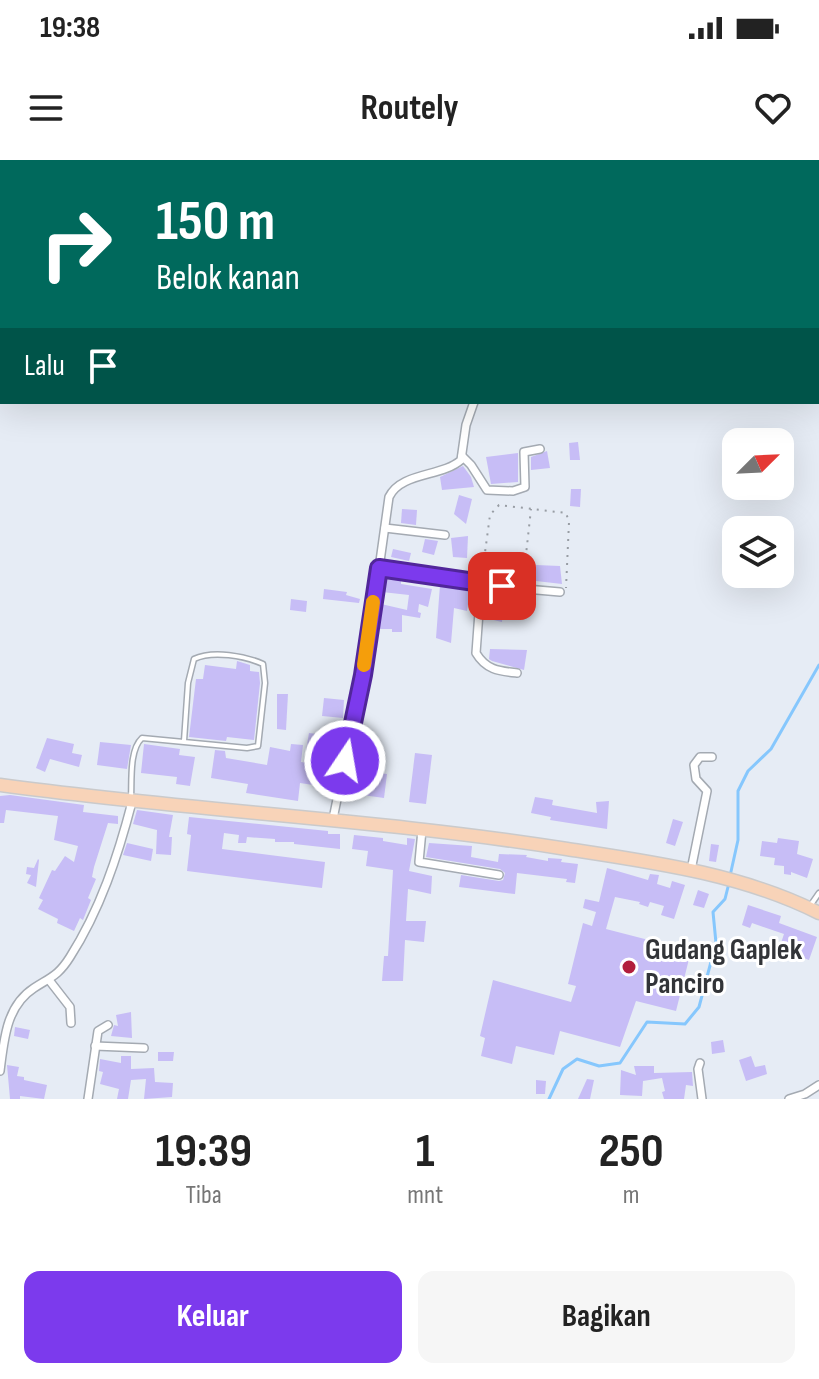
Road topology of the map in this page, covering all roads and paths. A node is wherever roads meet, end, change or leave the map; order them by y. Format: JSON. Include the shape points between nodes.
{"nodes":[{"id":1,"x":473,"y":404,"type":"edge"},
{"id":2,"x":540,"y":449,"type":"dead end"},
{"id":3,"x":462,"y":456,"type":"junction"},
{"id":4,"x":531,"y":509,"type":"junction"},
{"id":5,"x":385,"y":528,"type":"junction"},
{"id":6,"x":445,"y":535,"type":"dead end"},
{"id":7,"x":379,"y":568,"type":"junction"},
{"id":8,"x":481,"y":585,"type":"junction"},
{"id":9,"x":522,"y":587,"type":"junction"},
{"id":10,"x":560,"y":592,"type":"joint"},
{"id":11,"x":517,"y":673,"type":"dead end"},
{"id":12,"x":184,"y":741,"type":"junction"},
{"id":13,"x":712,"y":757,"type":"dead end"},
{"id":14,"x":0,"y":785,"type":"edge"},
{"id":15,"x":131,"y":802,"type":"junction"},
{"id":16,"x":333,"y":819,"type":"junction"},
{"id":17,"x":422,"y":830,"type":"junction"},
{"id":18,"x":691,"y":871,"type":"junction"},
{"id":19,"x":499,"y":875,"type":"dead end"},
{"id":20,"x":819,"y":893,"type":"edge"},
{"id":21,"x":814,"y":911,"type":"edge"},
{"id":22,"x":49,"y":980,"type":"junction"},
{"id":23,"x":71,"y":1023,"type":"dead end"},
{"id":24,"x":108,"y":1025,"type":"dead end"},
{"id":25,"x":95,"y":1046,"type":"junction"},
{"id":26,"x":144,"y":1048,"type":"dead end"},
{"id":27,"x":700,"y":1063,"type":"dead end"},
{"id":28,"x":0,"y":1071,"type":"edge"},
{"id":29,"x":819,"y":1085,"type":"edge"},
{"id":30,"x":88,"y":1099,"type":"edge"},
{"id":31,"x":702,"y":1099,"type":"edge"},
{"id":32,"x":789,"y":1099,"type":"edge"}],
"edges":[{"from":1,"to":3,"type":"street"},
{"from":2,"to":3,"type":"street","via":[[522,454],[525,487],[513,491],[487,490]]},
{"from":3,"to":5,"type":"street","via":[[455,465],[394,489]]},
{"from":4,"to":8,"type":"path","via":[[499,505],[490,515]]},
{"from":4,"to":9,"type":"path"},
{"from":4,"to":10,"type":"path","via":[[566,513],[566,591]]},
{"from":5,"to":6,"type":"street"},
{"from":5,"to":7,"type":"street"},
{"from":7,"to":8,"type":"street"},
{"from":7,"to":16,"type":"street"},
{"from":8,"to":9,"type":"street"},
{"from":8,"to":11,"type":"street","via":[[476,653],[495,671]]},
{"from":9,"to":10,"type":"street"},
{"from":12,"to":12,"type":"lane","via":[[194,659],[237,657],[263,664],[258,746]]},
{"from":12,"to":15,"type":"lane","via":[[137,741]]},
{"from":13,"to":18,"type":"street","via":[[700,757],[694,765],[696,779],[707,791]]},
{"from":14,"to":15,"type":"highway"},
{"from":15,"to":16,"type":"highway"},
{"from":15,"to":22,"type":"street","via":[[88,928],[59,974]]},
{"from":16,"to":17,"type":"highway"},
{"from":17,"to":18,"type":"highway"},
{"from":17,"to":19,"type":"street","via":[[419,862]]},
{"from":18,"to":21,"type":"highway","via":[[755,887]]},
{"from":20,"to":21,"type":"lane"},
{"from":22,"to":23,"type":"street","via":[[70,1007]]},
{"from":22,"to":28,"type":"street","via":[[22,997],[10,1013]]},
{"from":24,"to":25,"type":"street","via":[[98,1031]]},
{"from":25,"to":26,"type":"street"},
{"from":25,"to":30,"type":"street"},
{"from":27,"to":31,"type":"street"},
{"from":29,"to":32,"type":"street"}]}
